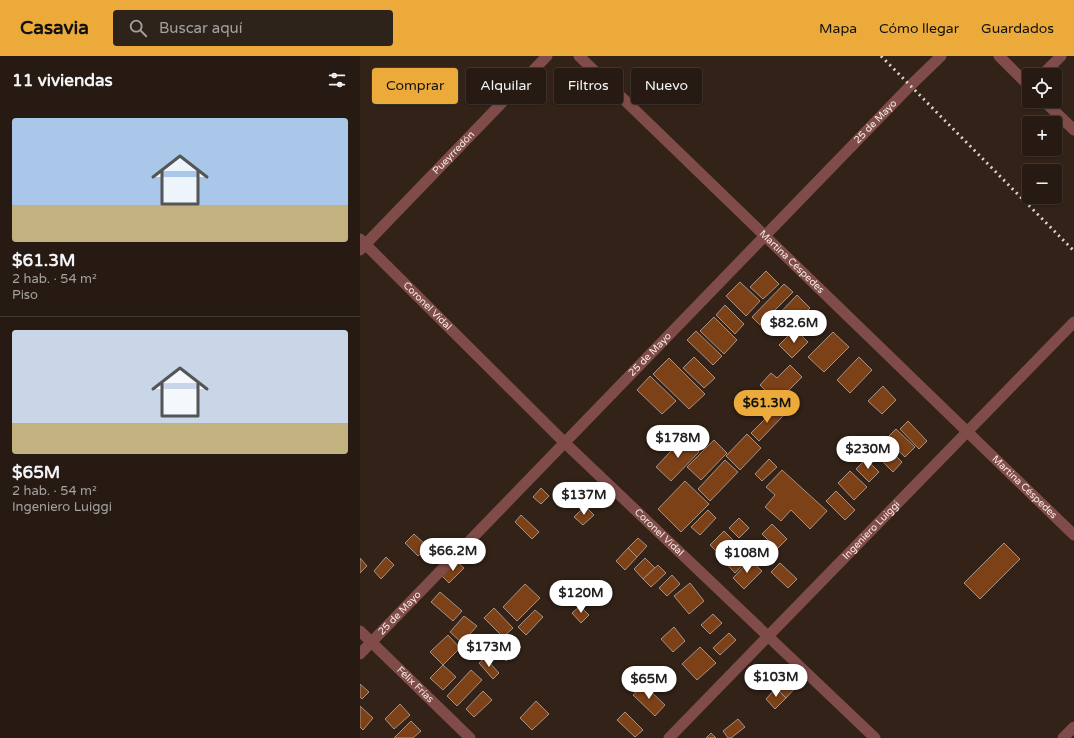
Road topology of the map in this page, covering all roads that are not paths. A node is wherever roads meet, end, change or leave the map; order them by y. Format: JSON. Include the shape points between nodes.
{"nodes":[{"id":1,"x":547,"y":56,"type":"edge"},
{"id":2,"x":579,"y":56,"type":"edge"},
{"id":3,"x":941,"y":56,"type":"edge"},
{"id":4,"x":999,"y":56,"type":"edge"},
{"id":5,"x":1061,"y":56,"type":"edge"},
{"id":6,"x":1049,"y":68,"type":"edge"},
{"id":7,"x":1022,"y":79,"type":"edge"},
{"id":8,"x":1051,"y":108,"type":"edge"},
{"id":9,"x":1074,"y":130,"type":"edge"},
{"id":10,"x":765,"y":236,"type":"junction"},
{"id":11,"x":362,"y":244,"type":"edge"},
{"id":12,"x":1074,"y":322,"type":"edge"},
{"id":13,"x":968,"y":432,"type":"junction"},
{"id":14,"x":566,"y":443,"type":"junction"},
{"id":15,"x":1074,"y":535,"type":"edge"},
{"id":16,"x":360,"y":631,"type":"edge"},
{"id":17,"x":768,"y":636,"type":"junction"},
{"id":18,"x":372,"y":642,"type":"junction"},
{"id":19,"x":360,"y":654,"type":"edge"},
{"id":20,"x":1074,"y":727,"type":"edge"},
{"id":21,"x":470,"y":738,"type":"edge"},
{"id":22,"x":669,"y":738,"type":"edge"},
{"id":23,"x":875,"y":738,"type":"edge"},
{"id":24,"x":1063,"y":738,"type":"edge"}],
"edges":[{"from":1,"to":11,"type":"street","name":"Pueyrredón"},
{"from":2,"to":10,"type":"street","name":"Martina Céspedes"},
{"from":3,"to":10,"type":"street","name":"25 de Mayo"},
{"from":4,"to":7,"type":"street"},
{"from":5,"to":6,"type":"street"},
{"from":8,"to":9,"type":"street"},
{"from":10,"to":13,"type":"street","name":"Martina Céspedes"},
{"from":10,"to":14,"type":"street","name":"25 de Mayo"},
{"from":11,"to":14,"type":"street","name":"Coronel Vidal"},
{"from":12,"to":13,"type":"street","name":"Ingeniero Luiggi"},
{"from":13,"to":15,"type":"street","name":"Martina Céspedes"},
{"from":13,"to":17,"type":"street","name":"Ingeniero Luiggi"},
{"from":14,"to":17,"type":"street","name":"Coronel Vidal"},
{"from":14,"to":18,"type":"street","name":"25 de Mayo"},
{"from":16,"to":18,"type":"street","name":"Félix Frías"},
{"from":17,"to":22,"type":"street","name":"Ingeniero Luiggi"},
{"from":17,"to":23,"type":"street","name":"Coronel Vidal"},
{"from":18,"to":19,"type":"street","name":"25 de Mayo"},
{"from":18,"to":21,"type":"street","name":"Félix Frías"},
{"from":20,"to":24,"type":"street"}]}
